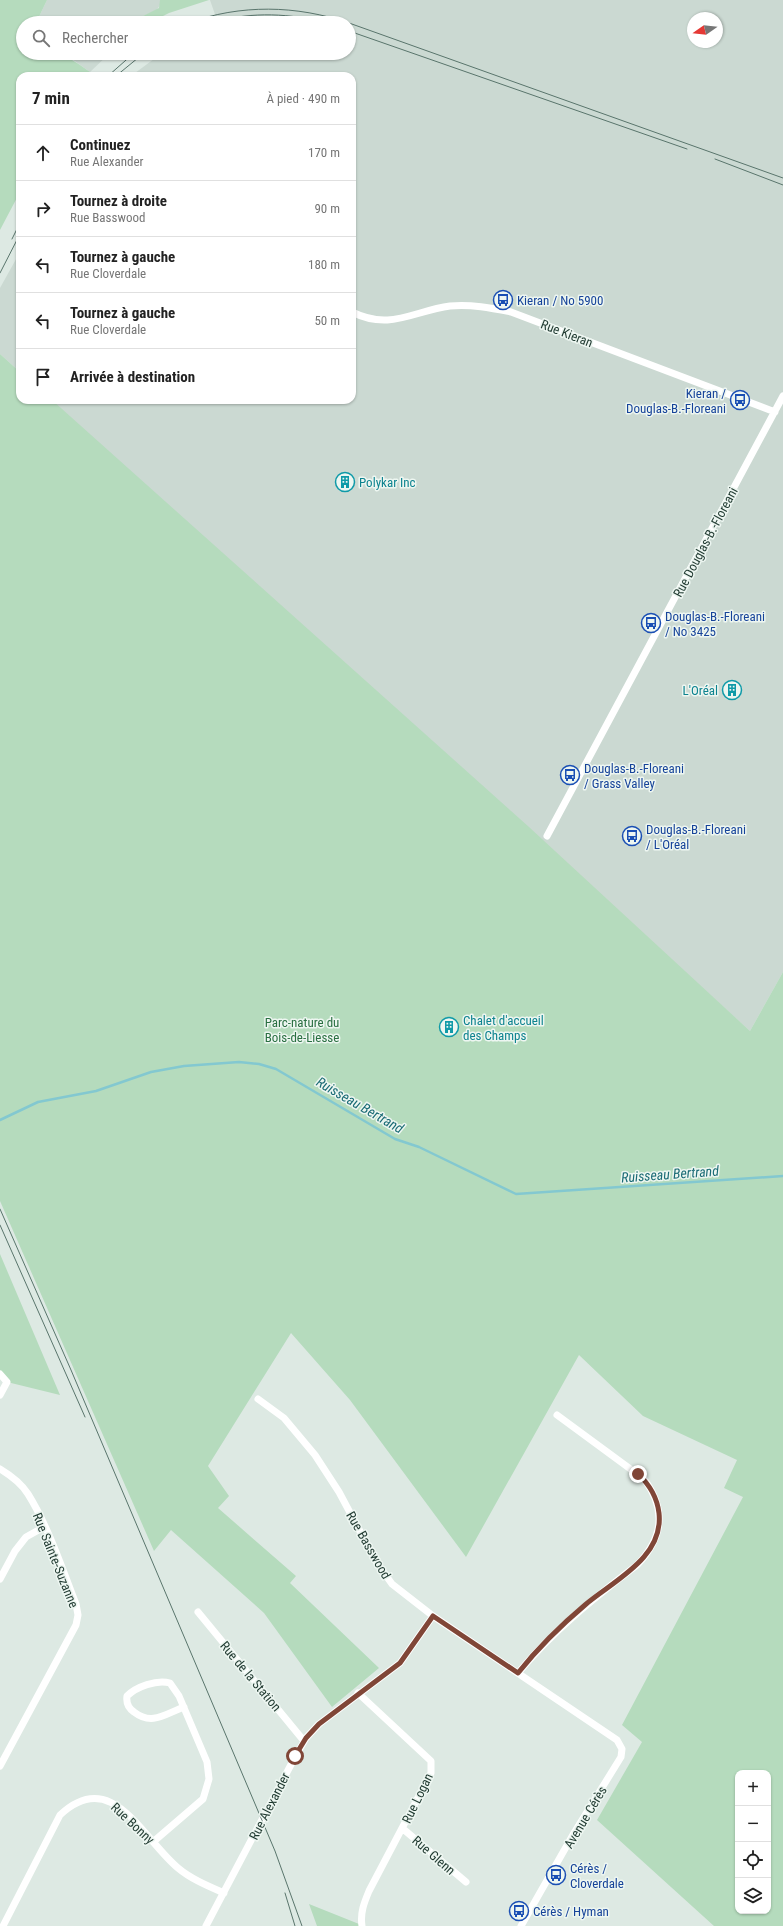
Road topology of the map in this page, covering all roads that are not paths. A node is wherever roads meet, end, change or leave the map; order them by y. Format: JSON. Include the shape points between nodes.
{"nodes":[{"id":1,"x":356,"y":314,"type":"edge"},
{"id":2,"x":783,"y":396,"type":"edge"},
{"id":3,"x":775,"y":412,"type":"junction"},
{"id":4,"x":547,"y":836,"type":"dead end"},
{"id":5,"x":0,"y":1374,"type":"edge"},
{"id":6,"x":0,"y":1395,"type":"edge"},
{"id":7,"x":258,"y":1399,"type":"dead end"},
{"id":8,"x":557,"y":1415,"type":"dead end"},
{"id":9,"x":0,"y":1469,"type":"edge"},
{"id":10,"x":44,"y":1527,"type":"junction"},
{"id":11,"x":0,"y":1578,"type":"edge"},
{"id":12,"x":198,"y":1612,"type":"dead end"},
{"id":13,"x":433,"y":1616,"type":"junction"},
{"id":14,"x":518,"y":1673,"type":"junction"},
{"id":15,"x":358,"y":1693,"type":"junction"},
{"id":16,"x":184,"y":1707,"type":"junction"},
{"id":17,"x":304,"y":1741,"type":"junction"},
{"id":18,"x":622,"y":1749,"type":"joint"},
{"id":19,"x":0,"y":1766,"type":"edge"},
{"id":20,"x":402,"y":1828,"type":"junction"},
{"id":21,"x":153,"y":1842,"type":"junction"},
{"id":22,"x":466,"y":1882,"type":"dead end"},
{"id":23,"x":224,"y":1893,"type":"junction"},
{"id":24,"x":209,"y":1925,"type":"edge"},
{"id":25,"x":3,"y":1926,"type":"edge"},
{"id":26,"x":362,"y":1926,"type":"edge"},
{"id":27,"x":521,"y":1926,"type":"edge"}],
"edges":[{"from":1,"to":3,"type":"street","name":"Rue Kieran","via":[[382,321],[466,305],[511,312]]},
{"from":2,"to":3,"type":"street","name":"Rue Douglas-B.-Floreani"},
{"from":3,"to":4,"type":"street","name":"Rue Douglas-B.-Floreani"},
{"from":5,"to":6,"type":"street","via":[[7,1382]]},
{"from":7,"to":13,"type":"street","name":"Rue Basswood","via":[[284,1418],[315,1456],[339,1492],[377,1563],[392,1584]]},
{"from":8,"to":14,"type":"street","via":[[644,1479],[653,1492],[660,1521],[657,1534],[646,1555],[563,1624]]},
{"from":9,"to":10,"type":"street","name":"Rue Sainte-Suzanne","via":[[27,1493]]},
{"from":10,"to":11,"type":"street","via":[[26,1537]]},
{"from":10,"to":19,"type":"street","name":"Rue Sainte-Suzanne","via":[[76,1604],[78,1615],[76,1625]]},
{"from":12,"to":17,"type":"street","name":"Rue de la Station"},
{"from":13,"to":14,"type":"street","name":"Rue Basswood"},
{"from":13,"to":15,"type":"street","name":"Rue Alexander","via":[[400,1663]]},
{"from":14,"to":18,"type":"street","name":"Rue Basswood","via":[[617,1740]]},
{"from":15,"to":17,"type":"street","name":"Rue Alexander","via":[[319,1724]]},
{"from":15,"to":20,"type":"street","name":"Rue Logan","via":[[431,1761],[431,1773]]},
{"from":16,"to":16,"type":"street","via":[[174,1688],[164,1681],[130,1693],[126,1701],[130,1710],[146,1720]]},
{"from":16,"to":21,"type":"street","via":[[207,1762],[208,1779],[203,1799]]},
{"from":17,"to":23,"type":"street","name":"Rue Alexander"},
{"from":18,"to":27,"type":"street","name":"Avenue Cérès","via":[[621,1757]]},
{"from":20,"to":22,"type":"street","name":"Rue Glenn"},
{"from":20,"to":26,"type":"street","name":"Rue Logan","via":[[363,1905]]},
{"from":21,"to":23,"type":"street","name":"Rue Bonny","via":[[190,1877]]},
{"from":21,"to":25,"type":"street","name":"Rue Bonny","via":[[115,1803],[99,1798],[84,1799],[70,1806],[60,1815]]},
{"from":23,"to":24,"type":"street","name":"Rue Alexander"}]}
